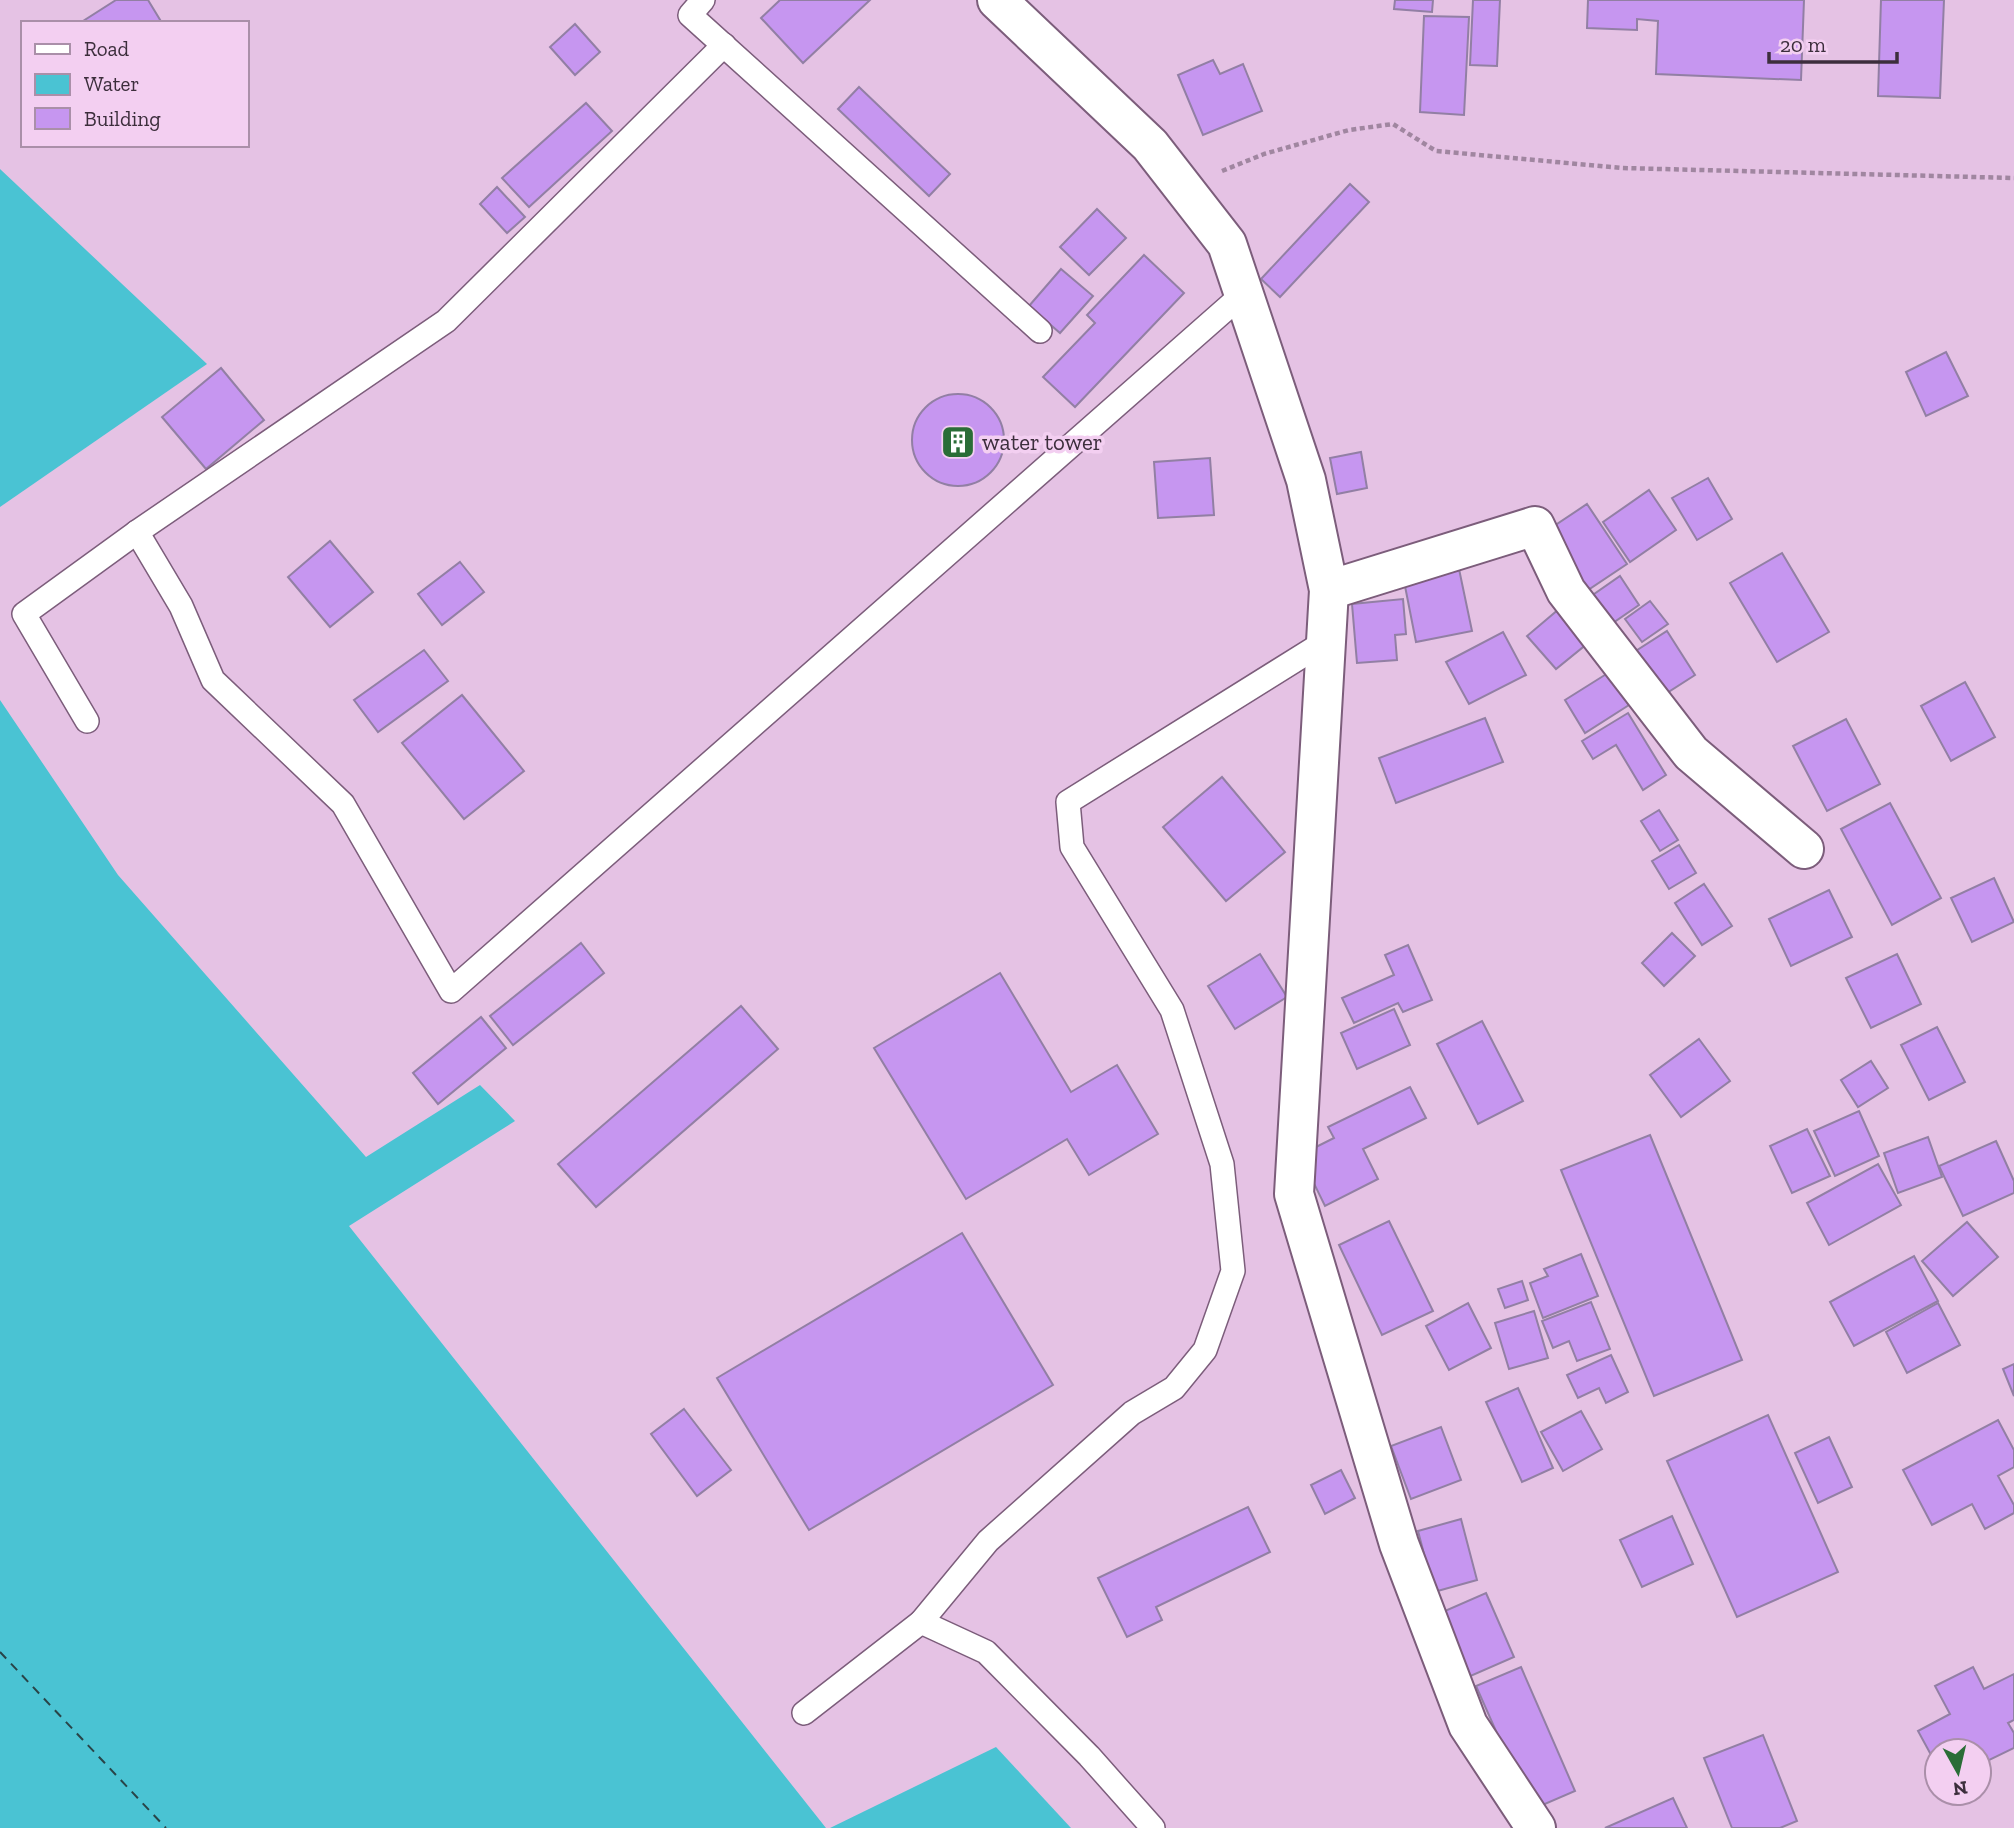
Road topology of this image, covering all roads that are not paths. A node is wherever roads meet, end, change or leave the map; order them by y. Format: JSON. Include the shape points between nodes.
{"nodes":[{"id":1,"x":703,"y":0,"type":"edge"},
{"id":2,"x":997,"y":0,"type":"edge"},
{"id":3,"x":724,"y":46,"type":"junction"},
{"id":4,"x":1243,"y":294,"type":"junction"},
{"id":5,"x":1040,"y":331,"type":"dead end"},
{"id":6,"x":137,"y":532,"type":"junction"},
{"id":7,"x":1328,"y":590,"type":"junction"},
{"id":8,"x":1326,"y":641,"type":"junction"},
{"id":9,"x":87,"y":720,"type":"dead end"},
{"id":10,"x":1804,"y":849,"type":"dead end"},
{"id":11,"x":921,"y":1622,"type":"junction"},
{"id":12,"x":804,"y":1713,"type":"dead end"},
{"id":13,"x":1153,"y":1828,"type":"edge"},
{"id":14,"x":1536,"y":1828,"type":"edge"}],
"edges":[{"from":1,"to":3,"type":"lane","via":[[690,15]]},
{"from":2,"to":4,"type":"street","via":[[1150,145],[1227,244]]},
{"from":3,"to":5,"type":"lane"},
{"from":3,"to":6,"type":"lane","via":[[446,321]]},
{"from":4,"to":6,"type":"lane","via":[[451,991],[343,804],[213,680],[181,606]]},
{"from":4,"to":7,"type":"street","via":[[1306,480]]},
{"from":6,"to":9,"type":"lane","via":[[24,614]]},
{"from":7,"to":8,"type":"street"},
{"from":7,"to":10,"type":"street","via":[[1535,526],[1566,591],[1691,753]]},
{"from":8,"to":11,"type":"lane","via":[[1068,802],[1072,847],[1172,1010],[1222,1164],[1233,1270],[1205,1350],[1174,1388],[1132,1413],[988,1541]]},
{"from":8,"to":14,"type":"street","via":[[1294,1194],[1399,1544],[1453,1686],[1468,1725]]},
{"from":11,"to":12,"type":"lane"},
{"from":11,"to":13,"type":"lane","via":[[986,1652]]}]}
